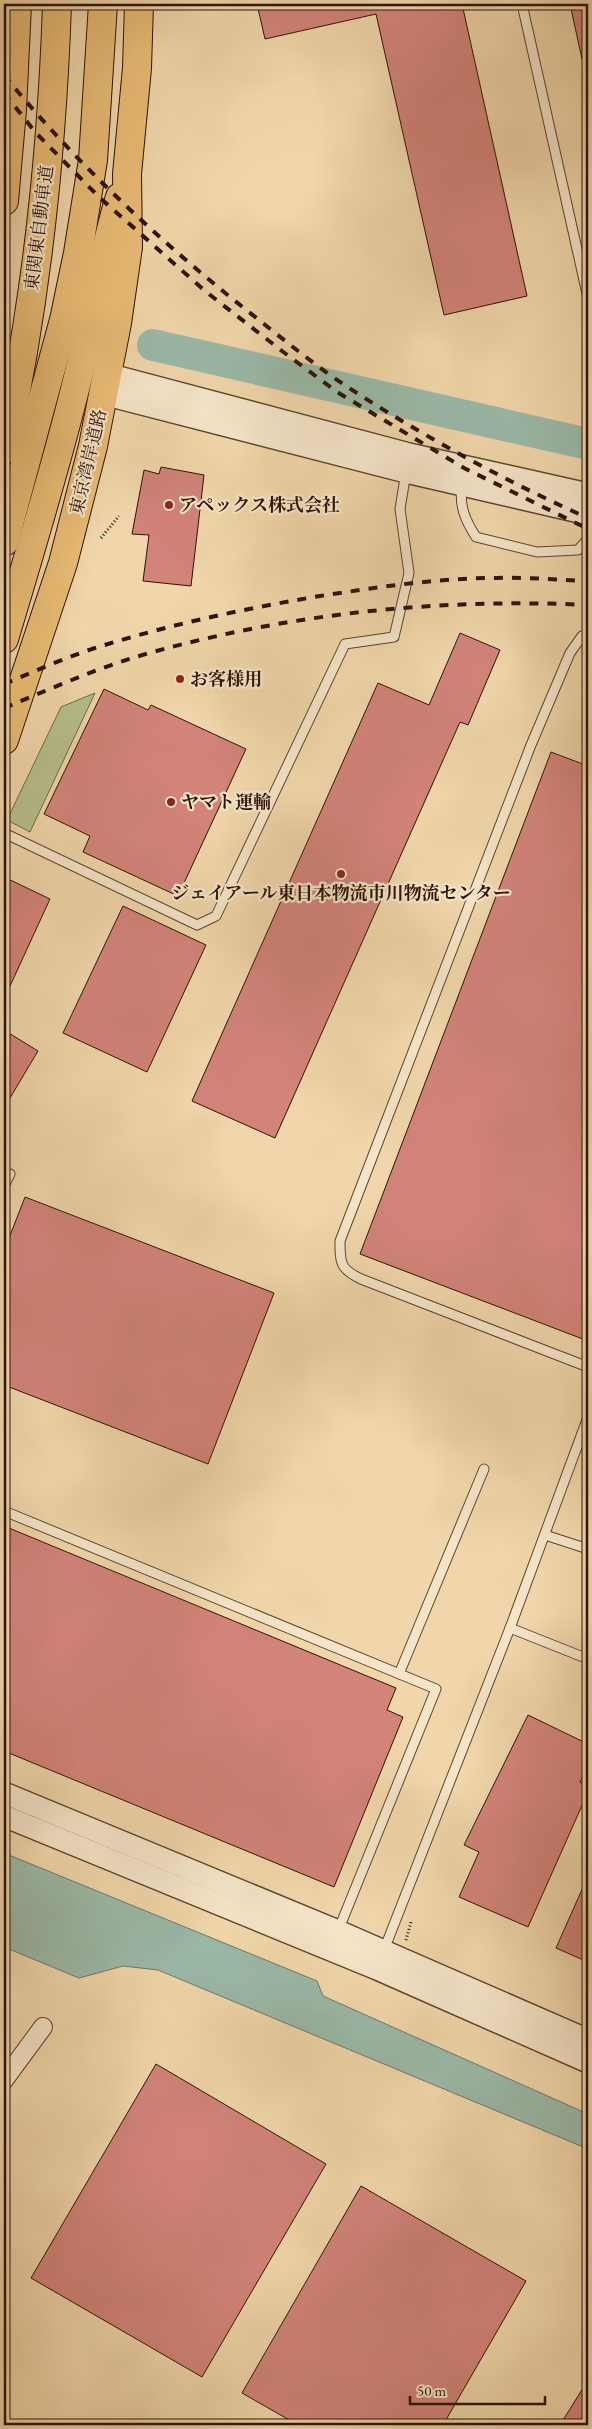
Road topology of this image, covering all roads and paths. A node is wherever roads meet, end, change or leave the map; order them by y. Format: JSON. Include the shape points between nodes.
{"nodes":[{"id":1,"x":17,"y":4,"type":"edge"},
{"id":2,"x":57,"y":4,"type":"edge"},
{"id":3,"x":103,"y":4,"type":"edge"},
{"id":4,"x":139,"y":4,"type":"edge"},
{"id":5,"x":522,"y":4,"type":"edge"},
{"id":6,"x":127,"y":174,"type":"junction"},
{"id":7,"x":4,"y":201,"type":"edge"},
{"id":8,"x":588,"y":298,"type":"edge"},
{"id":9,"x":105,"y":384,"type":"junction"},
{"id":10,"x":4,"y":450,"type":"edge"},
{"id":11,"x":408,"y":463,"type":"junction"},
{"id":12,"x":464,"y":476,"type":"junction"},
{"id":13,"x":588,"y":494,"type":"edge"},
{"id":14,"x":588,"y":514,"type":"edge"},
{"id":15,"x":119,"y":516,"type":"dead end"},
{"id":16,"x":101,"y":538,"type":"dead end"},
{"id":17,"x":588,"y":539,"type":"edge"},
{"id":18,"x":4,"y":542,"type":"edge"},
{"id":19,"x":588,"y":634,"type":"edge"},
{"id":20,"x":4,"y":639,"type":"edge"},
{"id":21,"x":4,"y":740,"type":"edge"},
{"id":22,"x":4,"y":833,"type":"edge"},
{"id":23,"x":10,"y":1174,"type":"dead end"},
{"id":24,"x":4,"y":1186,"type":"edge"},
{"id":25,"x":588,"y":1367,"type":"edge"},
{"id":26,"x":588,"y":1417,"type":"edge"},
{"id":27,"x":484,"y":1469,"type":"dead end"},
{"id":28,"x":4,"y":1512,"type":"edge"},
{"id":29,"x":545,"y":1534,"type":"junction"},
{"id":30,"x":588,"y":1549,"type":"edge"},
{"id":31,"x":510,"y":1628,"type":"junction"},
{"id":32,"x":588,"y":1659,"type":"edge"},
{"id":33,"x":399,"y":1674,"type":"junction"},
{"id":34,"x":4,"y":1793,"type":"edge"},
{"id":35,"x":4,"y":1816,"type":"edge"},
{"id":36,"x":414,"y":1914,"type":"dead end"},
{"id":37,"x":334,"y":1940,"type":"junction"},
{"id":38,"x":406,"y":1944,"type":"dead end"},
{"id":39,"x":381,"y":1960,"type":"junction"},
{"id":40,"x":43,"y":2027,"type":"dead end"},
{"id":41,"x":588,"y":2040,"type":"edge"},
{"id":42,"x":588,"y":2062,"type":"edge"},
{"id":43,"x":4,"y":2080,"type":"edge"}],
"edges":[{"from":1,"to":7,"type":"highway"},
{"from":2,"to":10,"type":"highway","name":"東関東自動車道","via":[[51,120],[39,239]]},
{"from":3,"to":18,"type":"highway","via":[[93,160],[80,243],[62,330]]},
{"from":4,"to":6,"type":"highway","name":"東京湾岸道路","via":[[137,68]]},
{"from":5,"to":8,"type":"lane"},
{"from":6,"to":9,"type":"highway","name":"東京湾岸道路","via":[[128,247]]},
{"from":6,"to":20,"type":"highway","name":"東京湾岸道路","via":[[106,243],[70,408]]},
{"from":9,"to":11,"type":"street"},
{"from":9,"to":21,"type":"highway","name":"東京湾岸道路","via":[[63,563]]},
{"from":11,"to":12,"type":"street"},
{"from":11,"to":22,"type":"lane","via":[[400,509],[409,573],[394,637],[345,644],[216,916],[197,924]]},
{"from":12,"to":13,"type":"street"},
{"from":12,"to":14,"type":"street"},
{"from":12,"to":17,"type":"lane","via":[[460,498],[464,518],[476,537],[537,552],[578,550]]},
{"from":15,"to":16,"type":"path"},
{"from":19,"to":25,"type":"lane","via":[[582,636],[570,653],[534,739],[340,1241],[340,1262],[348,1273],[360,1280]]},
{"from":23,"to":24,"type":"lane"},
{"from":26,"to":29,"type":"lane"},
{"from":27,"to":33,"type":"lane"},
{"from":28,"to":33,"type":"lane"},
{"from":29,"to":30,"type":"lane"},
{"from":29,"to":31,"type":"lane"},
{"from":31,"to":32,"type":"lane"},
{"from":31,"to":39,"type":"lane"},
{"from":33,"to":37,"type":"lane","via":[[436,1690]]},
{"from":34,"to":37,"type":"street"},
{"from":35,"to":37,"type":"street"},
{"from":36,"to":38,"type":"path"},
{"from":37,"to":39,"type":"street"},
{"from":39,"to":41,"type":"street"},
{"from":39,"to":42,"type":"street"},
{"from":40,"to":43,"type":"street"}]}
